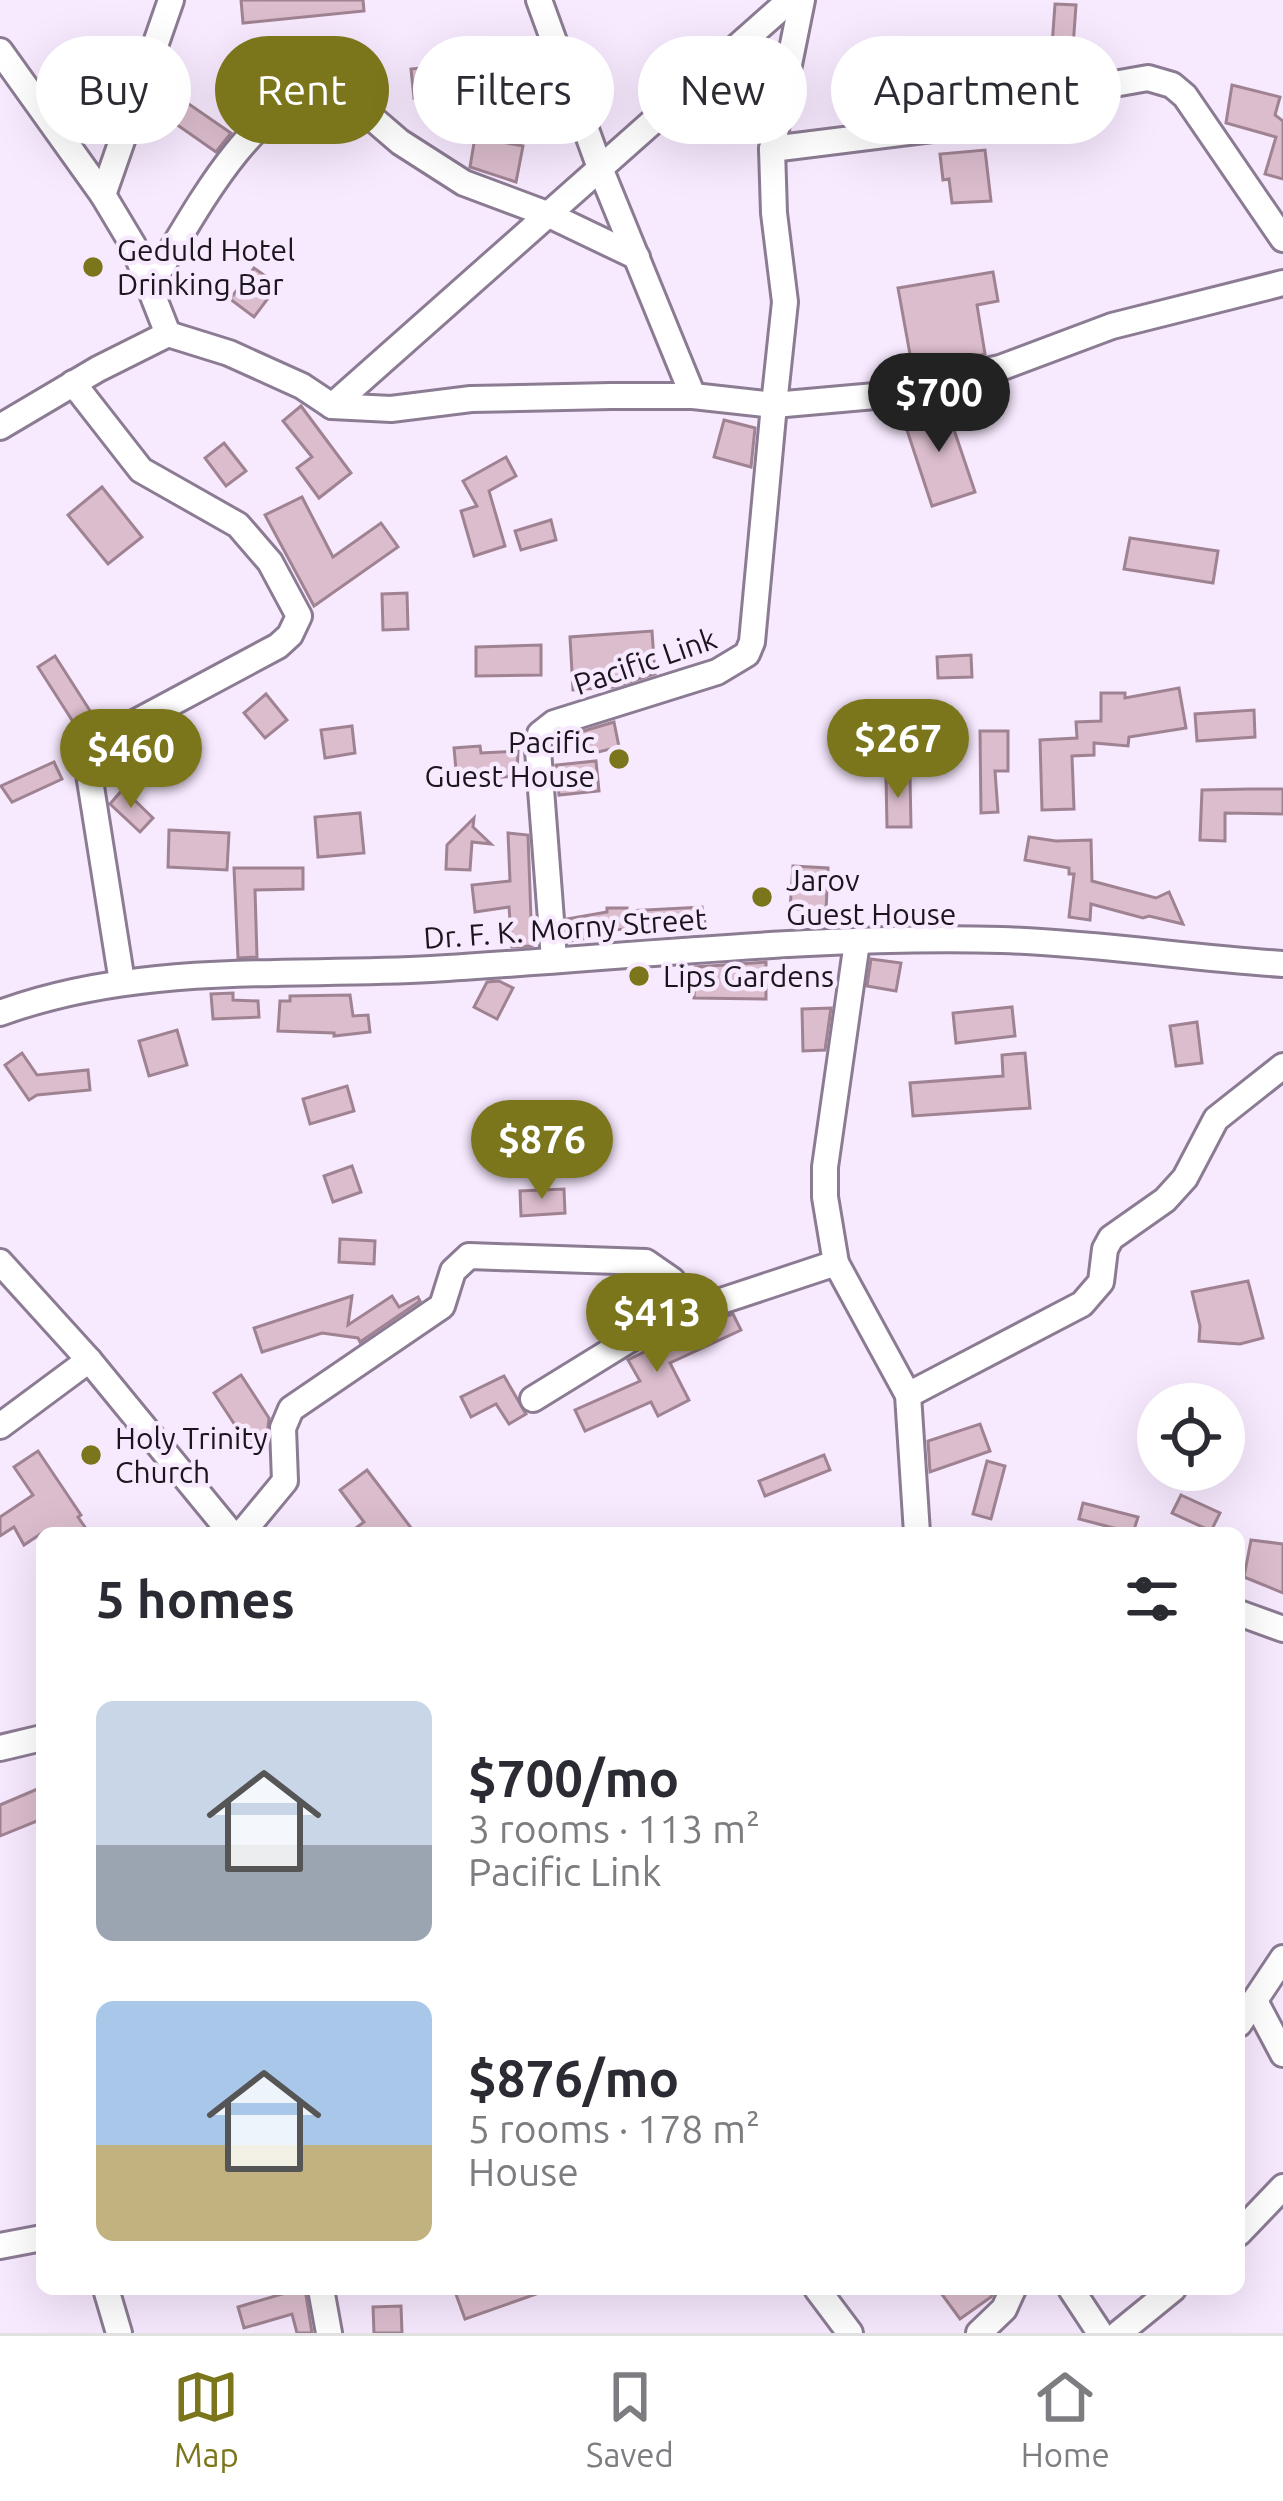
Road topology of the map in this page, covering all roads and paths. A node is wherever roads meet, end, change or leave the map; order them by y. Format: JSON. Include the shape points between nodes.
{"nodes":[{"id":1,"x":171,"y":0,"type":"edge"},
{"id":2,"x":538,"y":0,"type":"edge"},
{"id":3,"x":790,"y":0,"type":"edge"},
{"id":4,"x":802,"y":0,"type":"edge"},
{"id":5,"x":0,"y":51,"type":"edge"},
{"id":6,"x":772,"y":148,"type":"junction"},
{"id":7,"x":600,"y":168,"type":"junction"},
{"id":8,"x":103,"y":195,"type":"junction"},
{"id":9,"x":548,"y":214,"type":"junction"},
{"id":10,"x":1283,"y":239,"type":"edge"},
{"id":11,"x":637,"y":257,"type":"junction"},
{"id":12,"x":1283,"y":283,"type":"edge"},
{"id":13,"x":151,"y":284,"type":"junction"},
{"id":14,"x":168,"y":334,"type":"junction"},
{"id":15,"x":73,"y":383,"type":"junction"},
{"id":16,"x":693,"y":396,"type":"junction"},
{"id":17,"x":774,"y":405,"type":"junction"},
{"id":18,"x":332,"y":406,"type":"junction"},
{"id":19,"x":0,"y":427,"type":"edge"},
{"id":20,"x":857,"y":943,"type":"junction"},
{"id":21,"x":554,"y":959,"type":"junction"},
{"id":22,"x":1283,"y":964,"type":"edge"},
{"id":23,"x":122,"y":982,"type":"junction"},
{"id":24,"x":0,"y":1013,"type":"edge"},
{"id":25,"x":1283,"y":1066,"type":"edge"},
{"id":26,"x":0,"y":1262,"type":"edge"},
{"id":27,"x":836,"y":1263,"type":"junction"},
{"id":28,"x":691,"y":1311,"type":"junction"},
{"id":29,"x":89,"y":1360,"type":"junction"},
{"id":30,"x":908,"y":1395,"type":"junction"},
{"id":31,"x":532,"y":1400,"type":"dead end"},
{"id":32,"x":0,"y":1426,"type":"edge"},
{"id":33,"x":226,"y":1527,"type":"edge"},
{"id":34,"x":247,"y":1527,"type":"edge"},
{"id":35,"x":917,"y":1527,"type":"edge"},
{"id":36,"x":1245,"y":1615,"type":"edge"},
{"id":37,"x":1283,"y":1629,"type":"edge"},
{"id":38,"x":36,"y":1739,"type":"edge"},
{"id":39,"x":0,"y":1748,"type":"edge"},
{"id":40,"x":1283,"y":1958,"type":"edge"},
{"id":41,"x":1256,"y":2001,"type":"junction"},
{"id":42,"x":1245,"y":2016,"type":"edge"},
{"id":43,"x":1283,"y":2054,"type":"edge"},
{"id":44,"x":1283,"y":2187,"type":"edge"},
{"id":45,"x":1245,"y":2227,"type":"edge"},
{"id":46,"x":36,"y":2239,"type":"edge"},
{"id":47,"x":0,"y":2246,"type":"edge"},
{"id":48,"x":108,"y":2295,"type":"edge"},
{"id":49,"x":322,"y":2295,"type":"edge"},
{"id":50,"x":822,"y":2295,"type":"edge"},
{"id":51,"x":1010,"y":2295,"type":"edge"},
{"id":52,"x":1075,"y":2295,"type":"edge"},
{"id":53,"x":1166,"y":2295,"type":"edge"},
{"id":54,"x":119,"y":2333,"type":"edge"},
{"id":55,"x":329,"y":2333,"type":"edge"},
{"id":56,"x":850,"y":2333,"type":"edge"},
{"id":57,"x":980,"y":2333,"type":"edge"},
{"id":58,"x":1100,"y":2333,"type":"edge"},
{"id":59,"x":1119,"y":2333,"type":"edge"}],
"edges":[{"from":1,"to":8,"type":"street"},
{"from":2,"to":7,"type":"street"},
{"from":3,"to":7,"type":"street"},
{"from":4,"to":6,"type":"street"},
{"from":5,"to":8,"type":"street"},
{"from":6,"to":10,"type":"street","via":[[948,127],[1046,96],[1148,79],[1185,96]]},
{"from":6,"to":17,"type":"street","via":[[785,302]]},
{"from":7,"to":9,"type":"street"},
{"from":7,"to":11,"type":"street"},
{"from":8,"to":13,"type":"street"},
{"from":9,"to":11,"type":"street"},
{"from":9,"to":13,"type":"street","via":[[464,183],[357,105],[319,89],[270,114]]},
{"from":9,"to":18,"type":"street"},
{"from":11,"to":16,"type":"street"},
{"from":12,"to":17,"type":"street","via":[[1112,326],[1000,368],[875,396]]},
{"from":13,"to":14,"type":"street"},
{"from":14,"to":15,"type":"street"},
{"from":14,"to":18,"type":"street","via":[[302,386]]},
{"from":15,"to":19,"type":"street"},
{"from":15,"to":23,"type":"street","via":[[141,470],[238,525],[299,616],[278,646],[86,755]]},
{"from":16,"to":17,"type":"street"},
{"from":16,"to":18,"type":"street"},
{"from":17,"to":21,"type":"street","name":"Pacific Link","via":[[747,654],[540,734]]},
{"from":20,"to":21,"type":"street","name":"Dr. F. K. Morny Street"},
{"from":20,"to":22,"type":"street","name":"Dr. F. K. Morny Street","via":[[1004,940]]},
{"from":20,"to":27,"type":"street","via":[[825,1167]]},
{"from":21,"to":23,"type":"street","name":"Dr. F. K. Morny Street"},
{"from":23,"to":24,"type":"street","name":"Dr. F. K. Morny Street"},
{"from":25,"to":30,"type":"street","via":[[1216,1119],[1165,1200],[1111,1238],[1101,1282],[1082,1304]]},
{"from":26,"to":29,"type":"street"},
{"from":27,"to":28,"type":"street"},
{"from":27,"to":30,"type":"street"},
{"from":28,"to":31,"type":"street"},
{"from":28,"to":34,"type":"street","via":[[673,1280],[646,1262],[469,1256],[453,1271],[442,1306],[291,1409],[283,1428],[286,1480]]},
{"from":29,"to":32,"type":"street"},
{"from":29,"to":33,"type":"street"},
{"from":30,"to":35,"type":"street"},
{"from":36,"to":37,"type":"street"},
{"from":38,"to":39,"type":"street"},
{"from":40,"to":41,"type":"street"},
{"from":41,"to":42,"type":"street"},
{"from":41,"to":43,"type":"street"},
{"from":44,"to":45,"type":"street"},
{"from":46,"to":47,"type":"street"},
{"from":48,"to":54,"type":"street"},
{"from":49,"to":55,"type":"street"},
{"from":50,"to":56,"type":"street"},
{"from":51,"to":57,"type":"street"},
{"from":52,"to":58,"type":"street"},
{"from":53,"to":59,"type":"street"}]}
